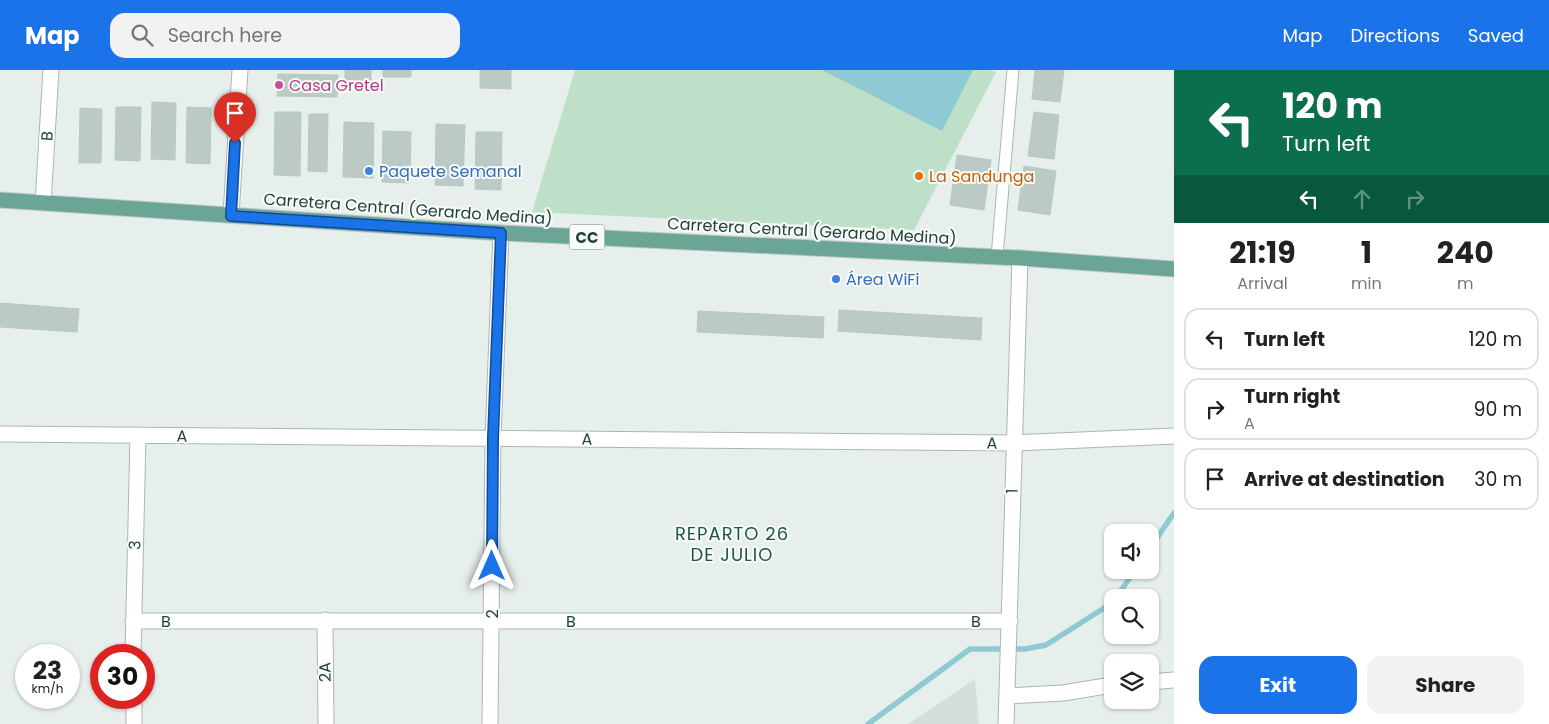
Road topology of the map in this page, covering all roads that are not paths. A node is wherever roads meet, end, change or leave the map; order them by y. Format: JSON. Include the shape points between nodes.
{"nodes":[{"id":1,"x":51,"y":70,"type":"edge"},
{"id":2,"x":240,"y":70,"type":"edge"},
{"id":3,"x":1013,"y":70,"type":"edge"},
{"id":4,"x":0,"y":200,"type":"edge"},
{"id":5,"x":43,"y":203,"type":"junction"},
{"id":6,"x":231,"y":216,"type":"junction"},
{"id":7,"x":501,"y":233,"type":"junction"},
{"id":8,"x":998,"y":257,"type":"junction"},
{"id":9,"x":1020,"y":258,"type":"junction"},
{"id":10,"x":1174,"y":269,"type":"edge"},
{"id":11,"x":0,"y":434,"type":"edge"},
{"id":12,"x":138,"y":435,"type":"junction"},
{"id":13,"x":1174,"y":436,"type":"edge"},
{"id":14,"x":493,"y":438,"type":"junction"},
{"id":15,"x":1013,"y":443,"type":"junction"},
{"id":16,"x":325,"y":620,"type":"junction"},
{"id":17,"x":492,"y":620,"type":"junction"},
{"id":18,"x":133,"y":621,"type":"junction"},
{"id":19,"x":1009,"y":629,"type":"junction"},
{"id":20,"x":133,"y":644,"type":"edge"},
{"id":21,"x":1174,"y":680,"type":"edge"},
{"id":22,"x":1159,"y":681,"type":"edge"},
{"id":23,"x":1104,"y":686,"type":"edge"},
{"id":24,"x":1007,"y":696,"type":"junction"},
{"id":25,"x":134,"y":709,"type":"edge"},
{"id":26,"x":134,"y":724,"type":"edge"},
{"id":27,"x":326,"y":724,"type":"edge"},
{"id":28,"x":490,"y":724,"type":"edge"},
{"id":29,"x":1006,"y":724,"type":"edge"}],
"edges":[{"from":1,"to":5,"type":"street","name":"B"},
{"from":2,"to":6,"type":"street"},
{"from":3,"to":8,"type":"lane"},
{"from":4,"to":5,"type":"main road","name":"Carretera Central (Gerardo Medina)","number":"CC"},
{"from":5,"to":6,"type":"main road","name":"Carretera Central (Gerardo Medina)","number":"CC"},
{"from":6,"to":7,"type":"main road","name":"Carretera Central (Gerardo Medina)","number":"CC"},
{"from":7,"to":8,"type":"main road","name":"Carretera Central (Gerardo Medina)","number":"CC"},
{"from":7,"to":14,"type":"street","name":"2"},
{"from":8,"to":9,"type":"main road","name":"Carretera Central (Gerardo Medina)","number":"CC"},
{"from":9,"to":10,"type":"main road","name":"Carretera Central (Gerardo Medina)","number":"CC"},
{"from":9,"to":15,"type":"street","name":"1"},
{"from":11,"to":12,"type":"street","name":"A"},
{"from":12,"to":14,"type":"street","name":"A"},
{"from":12,"to":18,"type":"street","name":"3"},
{"from":13,"to":15,"type":"street","name":"A"},
{"from":14,"to":15,"type":"street","name":"A"},
{"from":14,"to":17,"type":"street","name":"2"},
{"from":15,"to":19,"type":"street","name":"1"},
{"from":16,"to":17,"type":"street","name":"B"},
{"from":16,"to":18,"type":"street","name":"B"},
{"from":16,"to":27,"type":"street","name":"2A"},
{"from":17,"to":19,"type":"street","name":"B"},
{"from":17,"to":28,"type":"street","name":"2"},
{"from":18,"to":20,"type":"street","name":"3"},
{"from":19,"to":24,"type":"street","name":"1"},
{"from":21,"to":22,"type":"street"},
{"from":23,"to":24,"type":"street","via":[[1063,693]]},
{"from":24,"to":29,"type":"street","name":"1"},
{"from":25,"to":26,"type":"street"}]}
